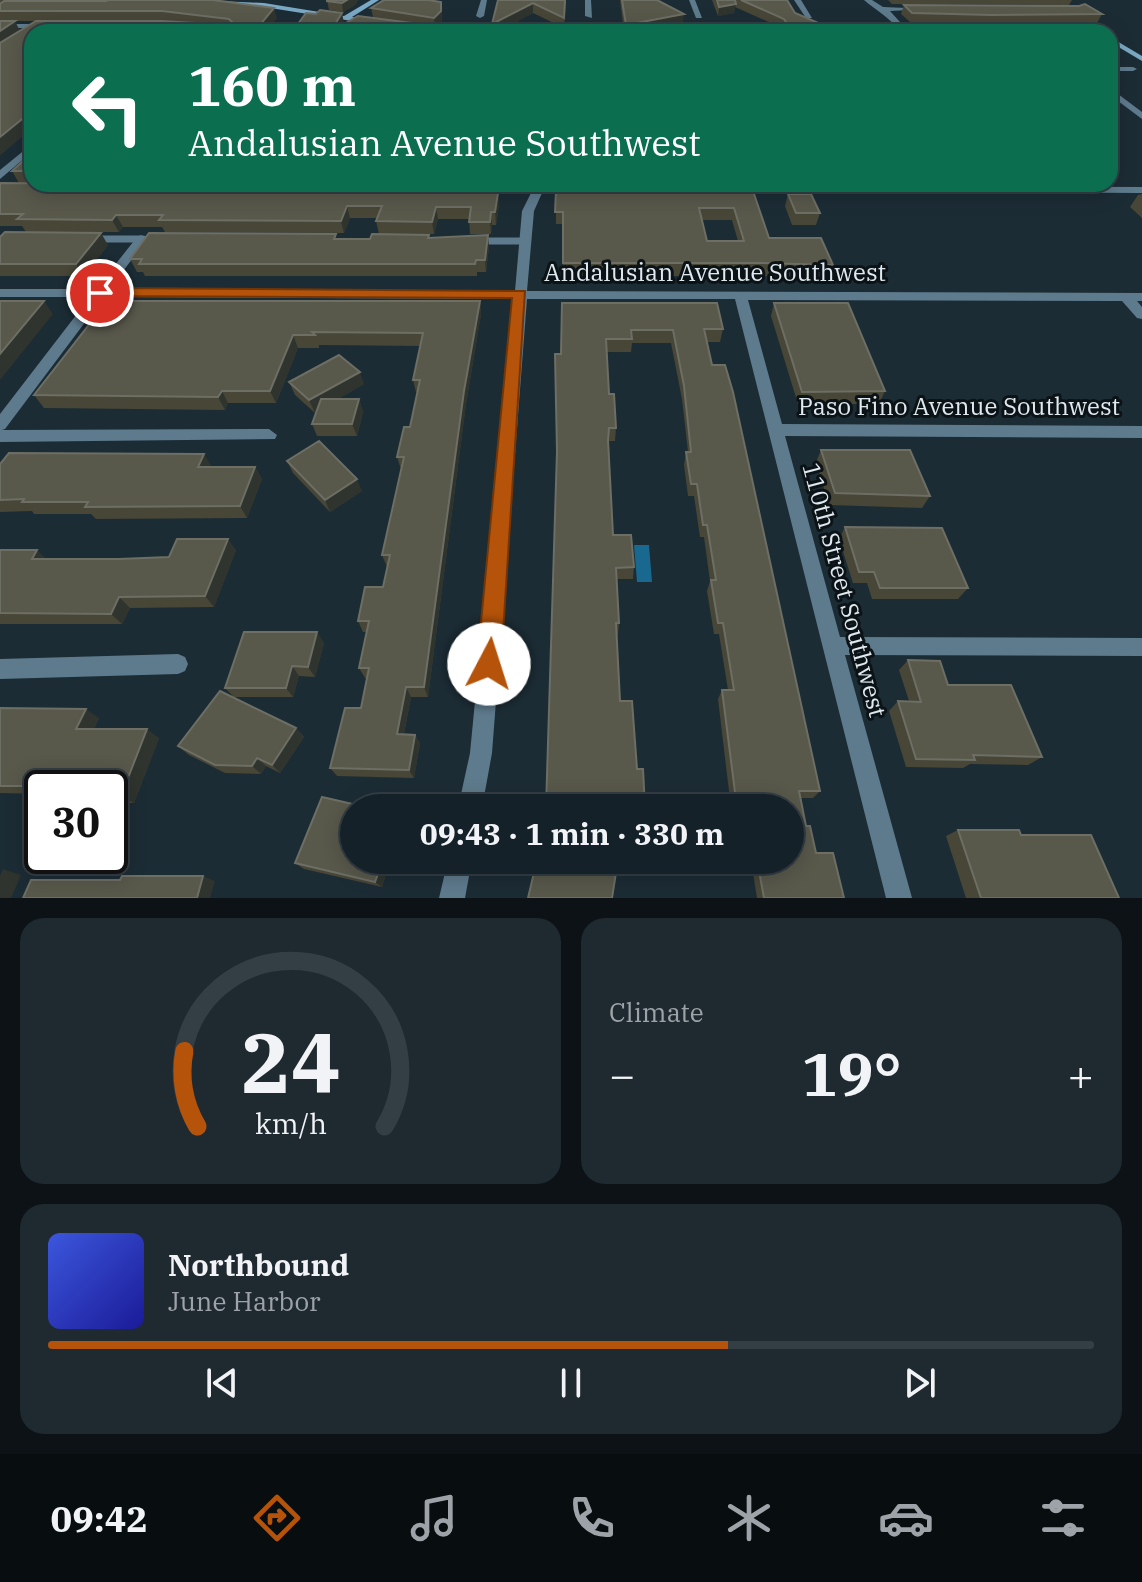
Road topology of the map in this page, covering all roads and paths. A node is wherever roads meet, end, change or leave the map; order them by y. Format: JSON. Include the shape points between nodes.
{"nodes":[{"id":1,"x":18,"y":0,"type":"edge"},
{"id":2,"x":202,"y":0,"type":"edge"},
{"id":3,"x":376,"y":0,"type":"edge"},
{"id":4,"x":484,"y":0,"type":"edge"},
{"id":5,"x":588,"y":0,"type":"edge"},
{"id":6,"x":692,"y":0,"type":"edge"},
{"id":7,"x":797,"y":0,"type":"edge"},
{"id":8,"x":867,"y":0,"type":"edge"},
{"id":9,"x":939,"y":9,"type":"edge"},
{"id":10,"x":0,"y":11,"type":"edge"},
{"id":11,"x":880,"y":11,"type":"junction"},
{"id":12,"x":480,"y":16,"type":"dead end"},
{"id":13,"x":589,"y":16,"type":"dead end"},
{"id":14,"x":699,"y":16,"type":"dead end"},
{"id":15,"x":809,"y":16,"type":"edge"},
{"id":16,"x":345,"y":18,"type":"junction"},
{"id":17,"x":376,"y":23,"type":"edge"},
{"id":18,"x":884,"y":24,"type":"edge"},
{"id":19,"x":898,"y":24,"type":"edge"},
{"id":20,"x":0,"y":26,"type":"edge"},
{"id":21,"x":24,"y":26,"type":"edge"},
{"id":22,"x":1118,"y":44,"type":"edge"},
{"id":23,"x":1142,"y":59,"type":"edge"},
{"id":24,"x":1118,"y":69,"type":"edge"},
{"id":25,"x":1133,"y":69,"type":"dead end"},
{"id":26,"x":1118,"y":97,"type":"edge"},
{"id":27,"x":1142,"y":116,"type":"edge"},
{"id":28,"x":24,"y":154,"type":"edge"},
{"id":29,"x":0,"y":176,"type":"edge"},
{"id":30,"x":1118,"y":189,"type":"edge"},
{"id":31,"x":1142,"y":190,"type":"edge"},
{"id":32,"x":537,"y":192,"type":"edge"},
{"id":33,"x":94,"y":239,"type":"edge"},
{"id":34,"x":141,"y":239,"type":"junction"},
{"id":35,"x":157,"y":239,"type":"edge"},
{"id":36,"x":474,"y":241,"type":"edge"},
{"id":37,"x":525,"y":241,"type":"junction"},
{"id":38,"x":0,"y":293,"type":"edge"},
{"id":39,"x":100,"y":293,"type":"junction"},
{"id":40,"x":520,"y":294,"type":"junction"},
{"id":41,"x":740,"y":295,"type":"junction"},
{"id":42,"x":1125,"y":296,"type":"junction"},
{"id":43,"x":1142,"y":297,"type":"edge"},
{"id":44,"x":1142,"y":315,"type":"edge"},
{"id":45,"x":0,"y":425,"type":"edge"},
{"id":46,"x":775,"y":430,"type":"junction"},
{"id":47,"x":1142,"y":432,"type":"edge"},
{"id":48,"x":269,"y":435,"type":"dead end"},
{"id":49,"x":0,"y":436,"type":"edge"},
{"id":50,"x":832,"y":646,"type":"junction"},
{"id":51,"x":1142,"y":647,"type":"edge"},
{"id":52,"x":178,"y":664,"type":"dead end"},
{"id":53,"x":0,"y":669,"type":"edge"},
{"id":54,"x":473,"y":794,"type":"edge"},
{"id":55,"x":457,"y":874,"type":"edge"},
{"id":56,"x":452,"y":898,"type":"edge"},
{"id":57,"x":899,"y":898,"type":"edge"}],
"edges":[{"from":1,"to":10,"type":"street"},
{"from":2,"to":16,"type":"street"},
{"from":3,"to":16,"type":"street"},
{"from":4,"to":12,"type":"street"},
{"from":5,"to":13,"type":"street"},
{"from":6,"to":14,"type":"street"},
{"from":7,"to":15,"type":"street"},
{"from":8,"to":11,"type":"street"},
{"from":9,"to":11,"type":"street"},
{"from":11,"to":18,"type":"street","via":[[877,15]]},
{"from":11,"to":19,"type":"street"},
{"from":16,"to":17,"type":"street"},
{"from":20,"to":21,"type":"street"},
{"from":22,"to":23,"type":"street"},
{"from":24,"to":25,"type":"street"},
{"from":26,"to":27,"type":"street"},
{"from":28,"to":29,"type":"street"},
{"from":30,"to":31,"type":"street"},
{"from":32,"to":37,"type":"street","via":[[528,211]]},
{"from":33,"to":34,"type":"lane"},
{"from":34,"to":35,"type":"lane"},
{"from":34,"to":39,"type":"street"},
{"from":36,"to":37,"type":"lane"},
{"from":37,"to":40,"type":"street"},
{"from":38,"to":39,"type":"street","name":"Andalusian Avenue Southwest"},
{"from":39,"to":40,"type":"street","name":"Andalusian Avenue Southwest"},
{"from":39,"to":45,"type":"street"},
{"from":40,"to":41,"type":"street","name":"Andalusian Avenue Southwest"},
{"from":40,"to":54,"type":"street","via":[[481,753]]},
{"from":41,"to":42,"type":"street","name":"Andalusian Avenue Southwest"},
{"from":41,"to":46,"type":"street","name":"110th Street Southwest"},
{"from":42,"to":43,"type":"street","name":"Andalusian Avenue Southwest"},
{"from":42,"to":44,"type":"street"},
{"from":46,"to":47,"type":"street","name":"Paso Fino Avenue Southwest"},
{"from":46,"to":50,"type":"street","name":"110th Street Southwest"},
{"from":48,"to":49,"type":"street"},
{"from":50,"to":51,"type":"street"},
{"from":50,"to":57,"type":"street","name":"110th Street Southwest"},
{"from":52,"to":53,"type":"street"},
{"from":55,"to":56,"type":"street"}]}
